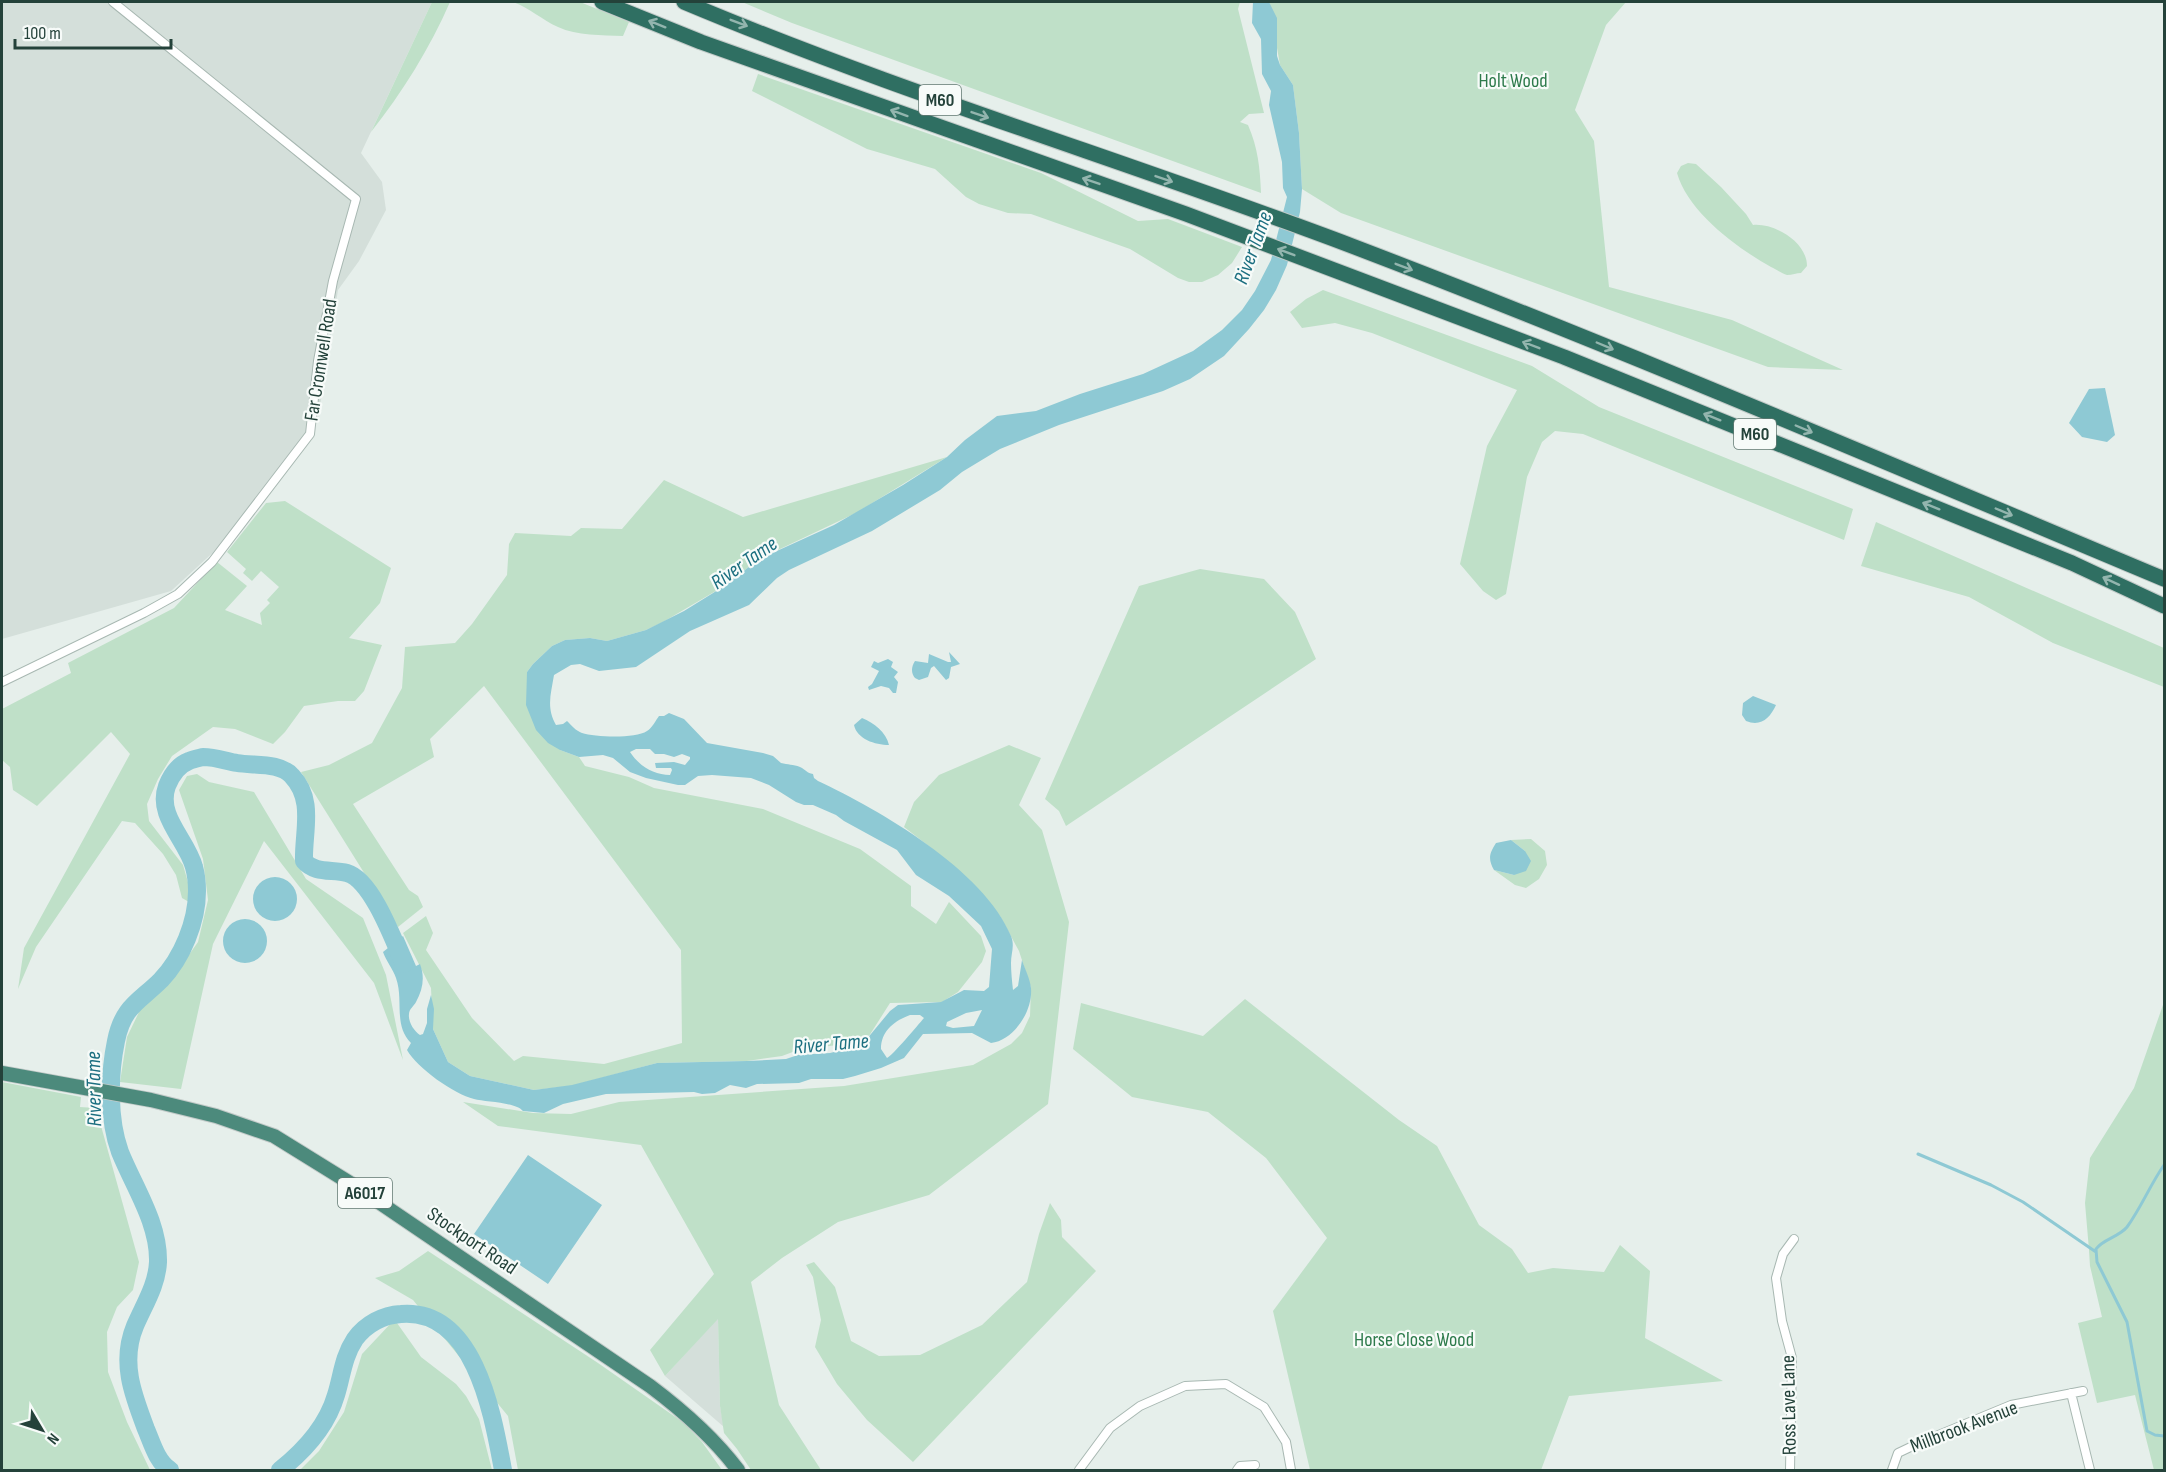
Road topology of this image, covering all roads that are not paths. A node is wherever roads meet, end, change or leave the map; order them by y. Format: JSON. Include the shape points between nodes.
{"nodes":[{"id":1,"x":112,"y":2,"type":"edge"},
{"id":2,"x":602,"y":2,"type":"edge"},
{"id":3,"x":684,"y":2,"type":"edge"},
{"id":4,"x":2164,"y":579,"type":"edge"},
{"id":5,"x":2164,"y":606,"type":"edge"},
{"id":6,"x":2,"y":682,"type":"edge"},
{"id":7,"x":2,"y":1073,"type":"edge"},
{"id":8,"x":1794,"y":1239,"type":"dead end"},
{"id":9,"x":2083,"y":1390,"type":"dead end"},
{"id":10,"x":2070,"y":1393,"type":"junction"},
{"id":11,"x":1255,"y":1464,"type":"dead end"},
{"id":12,"x":738,"y":1470,"type":"edge"},
{"id":13,"x":1079,"y":1470,"type":"edge"},
{"id":14,"x":1237,"y":1470,"type":"edge"},
{"id":15,"x":1291,"y":1470,"type":"edge"},
{"id":16,"x":1790,"y":1470,"type":"edge"},
{"id":17,"x":1892,"y":1470,"type":"edge"},
{"id":18,"x":2090,"y":1470,"type":"edge"}],
"edges":[{"from":1,"to":6,"type":"street","name":"Far Cromwell Road","via":[[356,199],[333,281],[310,434],[212,562],[178,594]]},
{"from":5,"to":2,"type":"highway","number":"M60","one_way":true,"via":[[2072,563],[1564,357],[1186,214],[712,46]]},
{"from":3,"to":4,"type":"highway","number":"M60","one_way":true,"via":[[965,110],[1349,245],[1578,334]]},
{"from":7,"to":12,"type":"highway","name":"Stockport Road","number":"A6017","via":[[151,1100],[274,1136],[650,1386],[715,1443]]},
{"from":8,"to":16,"type":"street","name":"Ross Lave Lane","via":[[1783,1254],[1776,1278],[1792,1358]]},
{"from":9,"to":10,"type":"street","name":"Millbrook Avenue"},
{"from":10,"to":17,"type":"street","name":"Millbrook Avenue","via":[[2012,1405],[1905,1448],[1898,1453]]},
{"from":10,"to":18,"type":"street"},
{"from":11,"to":14,"type":"street"},
{"from":13,"to":15,"type":"street","via":[[1110,1428],[1140,1406],[1185,1386],[1226,1384],[1264,1407],[1286,1442]]}]}
